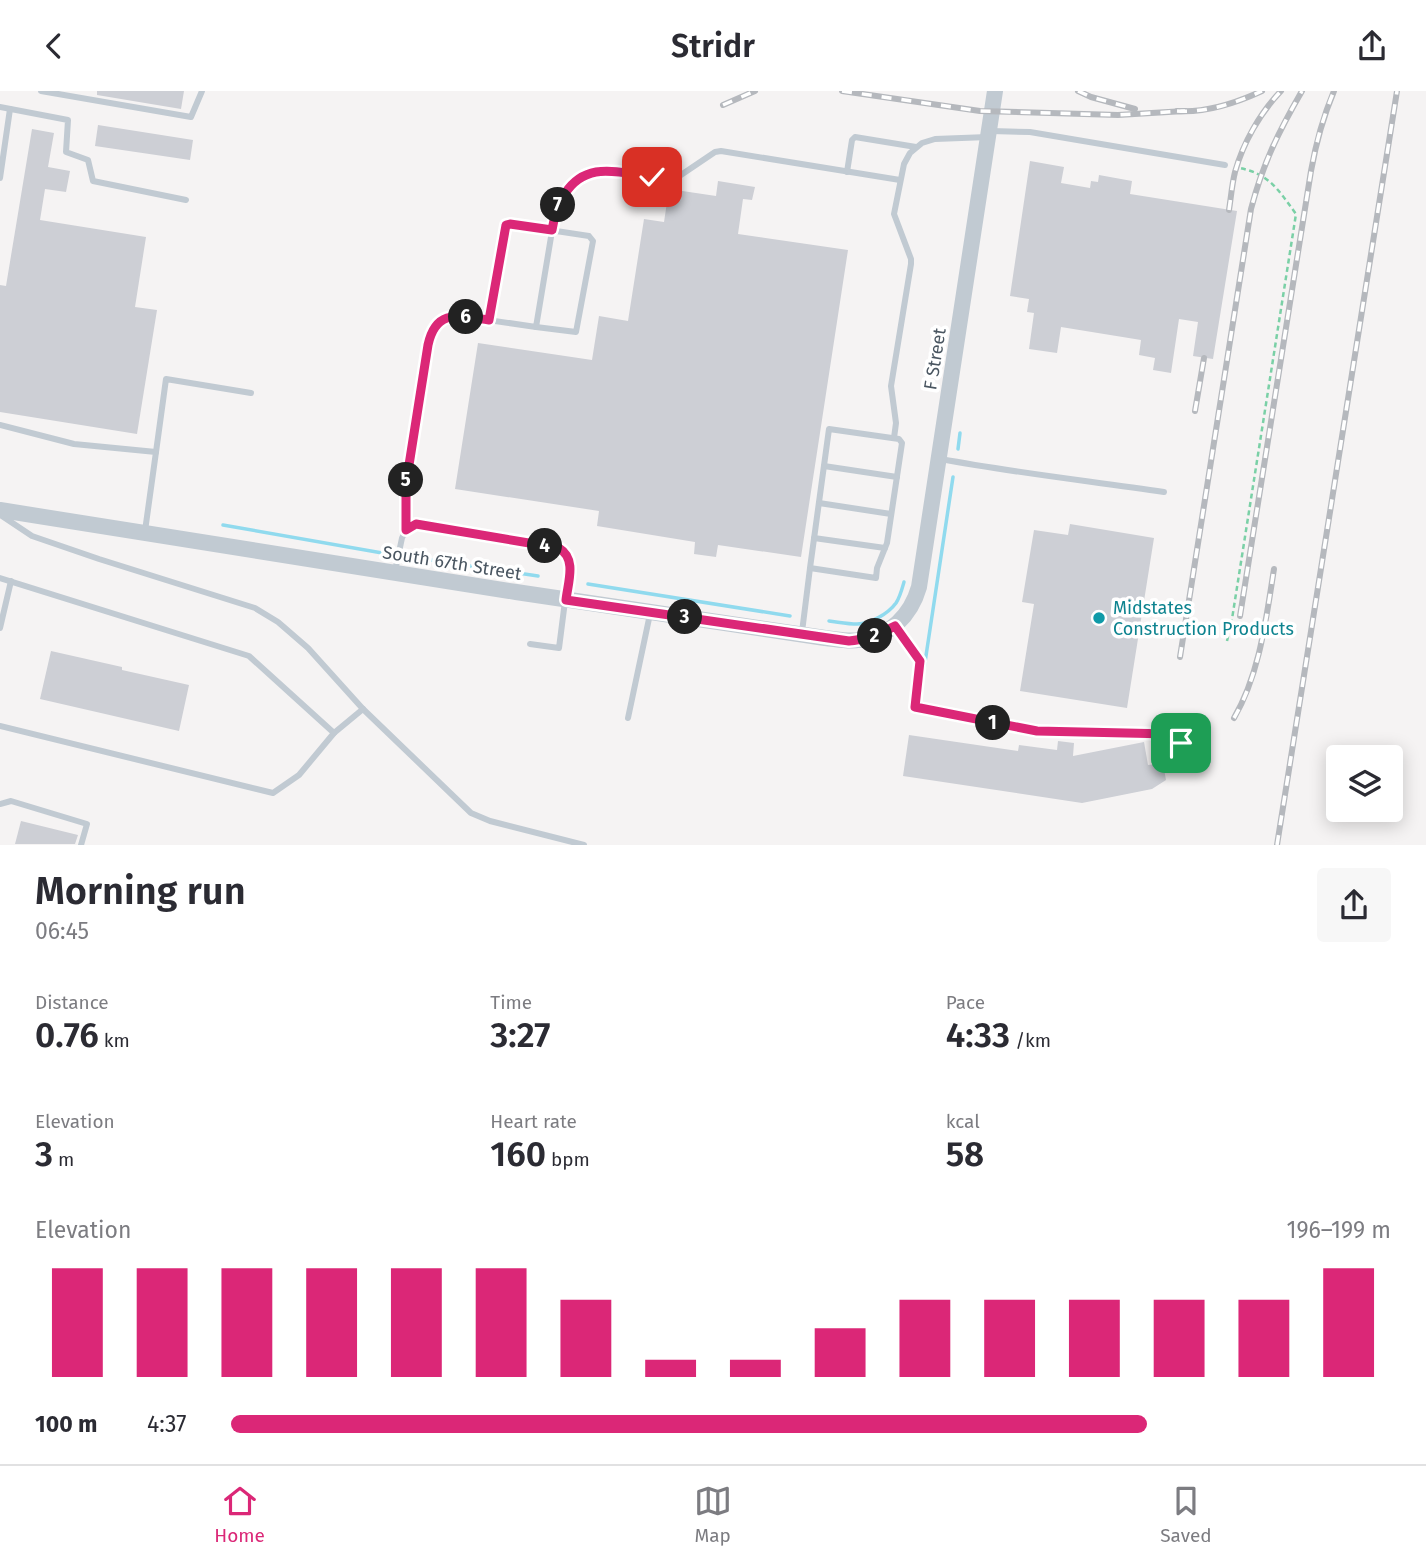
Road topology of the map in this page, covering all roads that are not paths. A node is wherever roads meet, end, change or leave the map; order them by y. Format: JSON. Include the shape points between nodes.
{"nodes":[{"id":1,"x":41,"y":91,"type":"edge"},
{"id":2,"x":202,"y":91,"type":"edge"},
{"id":3,"x":995,"y":91,"type":"edge"},
{"id":4,"x":0,"y":107,"type":"edge"},
{"id":5,"x":10,"y":109,"type":"junction"},
{"id":6,"x":989,"y":134,"type":"junction"},
{"id":7,"x":916,"y":148,"type":"junction"},
{"id":8,"x":1225,"y":165,"type":"road end"},
{"id":9,"x":847,"y":171,"type":"junction"},
{"id":10,"x":0,"y":178,"type":"edge"},
{"id":11,"x":900,"y":180,"type":"junction"},
{"id":12,"x":186,"y":200,"type":"dead end"},
{"id":13,"x":552,"y":230,"type":"junction"},
{"id":14,"x":489,"y":320,"type":"junction"},
{"id":15,"x":536,"y":327,"type":"junction"},
{"id":16,"x":251,"y":393,"type":"dead end"},
{"id":17,"x":0,"y":425,"type":"edge"},
{"id":18,"x":894,"y":438,"type":"junction"},
{"id":19,"x":156,"y":452,"type":"junction"},
{"id":20,"x":939,"y":459,"type":"junction"},
{"id":21,"x":824,"y":467,"type":"junction"},
{"id":22,"x":897,"y":477,"type":"junction"},
{"id":23,"x":1164,"y":492,"type":"dead end"},
{"id":24,"x":819,"y":503,"type":"junction"},
{"id":25,"x":0,"y":513,"type":"edge"},
{"id":26,"x":891,"y":514,"type":"junction"},
{"id":27,"x":406,"y":530,"type":"junction"},
{"id":28,"x":144,"y":533,"type":"junction"},
{"id":29,"x":814,"y":538,"type":"junction"},
{"id":30,"x":885,"y":548,"type":"junction"},
{"id":31,"x":810,"y":568,"type":"junction"},
{"id":32,"x":395,"y":573,"type":"junction"},
{"id":33,"x":0,"y":578,"type":"edge"},
{"id":34,"x":11,"y":581,"type":"junction"},
{"id":35,"x":566,"y":600,"type":"junction"},
{"id":36,"x":650,"y":612,"type":"junction"},
{"id":37,"x":895,"y":626,"type":"junction"},
{"id":38,"x":0,"y":628,"type":"edge"},
{"id":39,"x":801,"y":634,"type":"junction"},
{"id":40,"x":530,"y":644,"type":"dead end"},
{"id":41,"x":363,"y":709,"type":"junction"},
{"id":42,"x":628,"y":718,"type":"dead end"},
{"id":43,"x":0,"y":726,"type":"edge"},
{"id":44,"x":334,"y":733,"type":"junction"},
{"id":45,"x":1181,"y":743,"type":"dead end"},
{"id":46,"x":0,"y":804,"type":"edge"},
{"id":47,"x":81,"y":845,"type":"edge"},
{"id":48,"x":584,"y":845,"type":"edge"}],
"edges":[{"from":1,"to":2,"type":"lane","via":[[191,117]]},
{"from":3,"to":6,"type":"street","name":"F Street"},
{"from":4,"to":5,"type":"lane"},
{"from":5,"to":10,"type":"lane"},
{"from":5,"to":12,"type":"lane","via":[[68,120],[66,152],[88,160],[93,181]]},
{"from":6,"to":7,"type":"lane","via":[[935,139]]},
{"from":6,"to":8,"type":"lane","via":[[1030,132]]},
{"from":6,"to":20,"type":"street","name":"F Street"},
{"from":7,"to":9,"type":"lane","via":[[855,137]]},
{"from":7,"to":11,"type":"lane","via":[[904,164]]},
{"from":9,"to":11,"type":"lane"},
{"from":9,"to":13,"type":"lane","via":[[721,151],[676,179],[595,172],[564,194]]},
{"from":11,"to":18,"type":"lane","via":[[894,214],[911,264],[891,386]]},
{"from":13,"to":14,"type":"lane","via":[[506,225]]},
{"from":13,"to":15,"type":"lane"},
{"from":13,"to":15,"type":"lane","via":[[589,236],[593,241],[576,333]]},
{"from":14,"to":15,"type":"lane"},
{"from":14,"to":27,"type":"lane","via":[[454,315],[430,333],[406,484]]},
{"from":16,"to":19,"type":"lane","via":[[166,379]]},
{"from":17,"to":19,"type":"lane","via":[[74,444]]},
{"from":18,"to":21,"type":"lane","via":[[829,429]]},
{"from":18,"to":22,"type":"lane","via":[[902,443]]},
{"from":19,"to":28,"type":"lane"},
{"from":20,"to":23,"type":"lane"},
{"from":20,"to":37,"type":"street","name":"F Street","via":[[919,587]]},
{"from":21,"to":22,"type":"lane"},
{"from":21,"to":24,"type":"lane"},
{"from":22,"to":26,"type":"lane"},
{"from":24,"to":26,"type":"lane"},
{"from":24,"to":29,"type":"lane"},
{"from":25,"to":28,"type":"street","name":"South 67th Street"},
{"from":25,"to":41,"type":"lane","via":[[32,536],[255,608],[308,648]]},
{"from":26,"to":30,"type":"lane"},
{"from":27,"to":32,"type":"lane"},
{"from":27,"to":35,"type":"lane","via":[[416,524],[559,548],[570,562]]},
{"from":28,"to":32,"type":"street","name":"South 67th Street"},
{"from":29,"to":30,"type":"lane"},
{"from":29,"to":31,"type":"lane"},
{"from":30,"to":31,"type":"lane","via":[[876,578]]},
{"from":31,"to":39,"type":"lane"},
{"from":32,"to":35,"type":"street","name":"South 67th Street"},
{"from":33,"to":34,"type":"lane"},
{"from":34,"to":38,"type":"lane"},
{"from":34,"to":44,"type":"lane","via":[[249,656]]},
{"from":35,"to":36,"type":"street","name":"South 67th Street"},
{"from":35,"to":40,"type":"lane","via":[[559,648]]},
{"from":36,"to":39,"type":"street","name":"South 67th Street"},
{"from":36,"to":42,"type":"lane"},
{"from":37,"to":39,"type":"street","name":"South 67th Street","via":[[862,640]]},
{"from":37,"to":45,"type":"lane","via":[[920,661],[915,707],[1037,731],[1170,734]]},
{"from":41,"to":44,"type":"lane"},
{"from":41,"to":48,"type":"lane","via":[[471,813]]},
{"from":43,"to":44,"type":"lane","via":[[274,793],[299,775]]},
{"from":46,"to":47,"type":"lane","via":[[11,801],[87,824]]}]}
